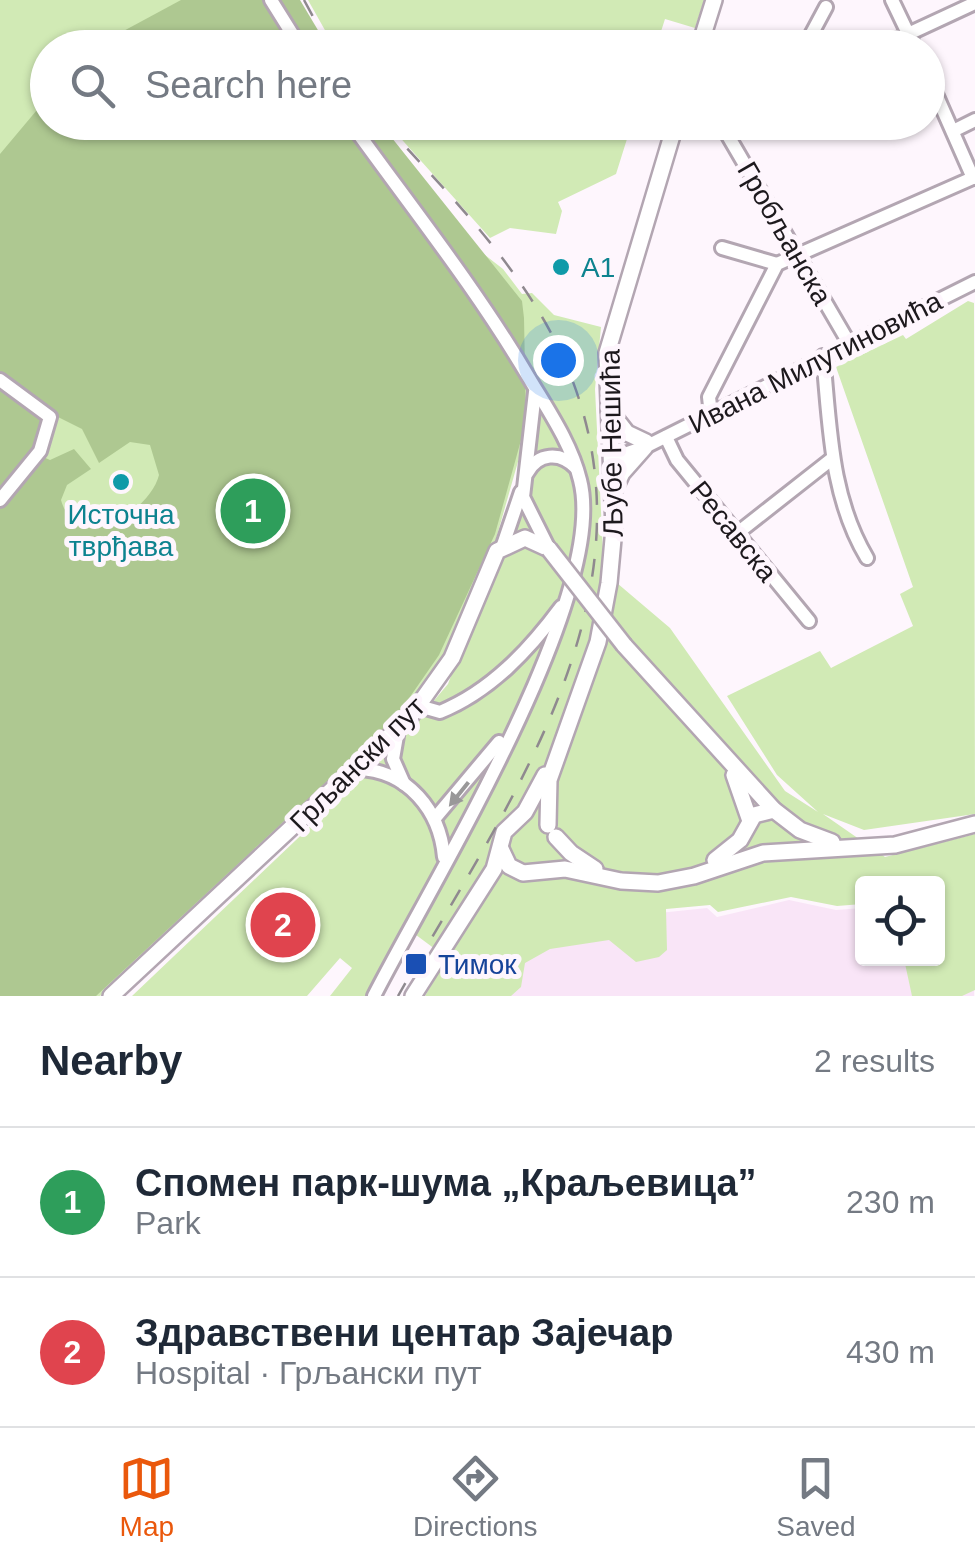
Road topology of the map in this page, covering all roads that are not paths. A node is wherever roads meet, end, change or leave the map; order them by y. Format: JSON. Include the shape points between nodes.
{"nodes":[{"id":1,"x":272,"y":0,"type":"edge"},
{"id":2,"x":714,"y":0,"type":"edge"},
{"id":3,"x":892,"y":0,"type":"edge"},
{"id":4,"x":975,"y":3,"type":"edge"},
{"id":5,"x":826,"y":7,"type":"dead end"},
{"id":6,"x":290,"y":30,"type":"edge"},
{"id":7,"x":705,"y":30,"type":"edge"},
{"id":8,"x":814,"y":30,"type":"edge"},
{"id":9,"x":906,"y":30,"type":"edge"},
{"id":10,"x":917,"y":30,"type":"edge"},
{"id":11,"x":945,"y":113,"type":"edge"},
{"id":12,"x":975,"y":120,"type":"edge"},
{"id":13,"x":953,"y":131,"type":"junction"},
{"id":14,"x":363,"y":140,"type":"edge"},
{"id":15,"x":670,"y":140,"type":"edge"},
{"id":16,"x":731,"y":140,"type":"edge"},
{"id":17,"x":974,"y":178,"type":"edge"},
{"id":18,"x":722,"y":248,"type":"dead end"},
{"id":19,"x":798,"y":254,"type":"junction"},
{"id":20,"x":777,"y":264,"type":"junction"},
{"id":21,"x":975,"y":282,"type":"edge"},
{"id":22,"x":849,"y":343,"type":"junction"},
{"id":23,"x":823,"y":356,"type":"junction"},
{"id":24,"x":0,"y":380,"type":"edge"},
{"id":25,"x":534,"y":385,"type":"junction"},
{"id":26,"x":607,"y":406,"type":"junction"},
{"id":27,"x":711,"y":415,"type":"junction"},
{"id":28,"x":653,"y":442,"type":"junction"},
{"id":29,"x":609,"y":450,"type":"junction"},
{"id":30,"x":833,"y":458,"type":"junction"},
{"id":31,"x":577,"y":470,"type":"junction"},
{"id":32,"x":524,"y":481,"type":"junction"},
{"id":33,"x":612,"y":494,"type":"junction"},
{"id":34,"x":0,"y":500,"type":"edge"},
{"id":35,"x":735,"y":534,"type":"junction"},
{"id":36,"x":504,"y":545,"type":"junction"},
{"id":37,"x":549,"y":549,"type":"junction"},
{"id":38,"x":867,"y":558,"type":"dead end"},
{"id":39,"x":565,"y":601,"type":"junction"},
{"id":40,"x":809,"y":621,"type":"dead end"},
{"id":41,"x":419,"y":706,"type":"junction"},
{"id":42,"x":575,"y":708,"type":"junction"},
{"id":43,"x":522,"y":712,"type":"junction"},
{"id":44,"x":398,"y":730,"type":"junction"},
{"id":45,"x":718,"y":750,"type":"junction"},
{"id":46,"x":358,"y":768,"type":"junction"},
{"id":47,"x":405,"y":786,"type":"junction"},
{"id":48,"x":774,"y":810,"type":"junction"},
{"id":49,"x":436,"y":817,"type":"junction"},
{"id":50,"x":519,"y":819,"type":"junction"},
{"id":51,"x":788,"y":821,"type":"junction"},
{"id":52,"x":975,"y":824,"type":"edge"},
{"id":53,"x":748,"y":825,"type":"junction"},
{"id":54,"x":552,"y":831,"type":"junction"},
{"id":55,"x":945,"y":832,"type":"junction"},
{"id":56,"x":501,"y":849,"type":"junction"},
{"id":57,"x":781,"y":850,"type":"junction"},
{"id":58,"x":762,"y":853,"type":"junction"},
{"id":59,"x":444,"y":860,"type":"junction"},
{"id":60,"x":545,"y":869,"type":"junction"},
{"id":61,"x":522,"y":874,"type":"junction"},
{"id":62,"x":441,"y":949,"type":"junction"},
{"id":63,"x":111,"y":996,"type":"edge"},
{"id":64,"x":374,"y":996,"type":"edge"},
{"id":65,"x":412,"y":996,"type":"edge"}],
"edges":[{"from":1,"to":6,"type":"street"},
{"from":2,"to":7,"type":"main road"},
{"from":3,"to":9,"type":"street"},
{"from":4,"to":10,"type":"street"},
{"from":5,"to":8,"type":"street"},
{"from":11,"to":13,"type":"street"},
{"from":12,"to":13,"type":"street"},
{"from":13,"to":17,"type":"street"},
{"from":14,"to":25,"type":"street","via":[[477,292]]},
{"from":15,"to":26,"type":"main road","name":"Љубе Нешића","via":[[611,332]]},
{"from":16,"to":19,"type":"street","name":"Гробљанска"},
{"from":17,"to":19,"type":"street"},
{"from":18,"to":20,"type":"street"},
{"from":19,"to":20,"type":"street"},
{"from":19,"to":22,"type":"street","name":"Гробљанска"},
{"from":20,"to":27,"type":"street","via":[[709,397]]},
{"from":21,"to":22,"type":"street","name":"Ивана Милутиновића"},
{"from":22,"to":23,"type":"street","name":"Ивана Милутиновића"},
{"from":23,"to":27,"type":"street","name":"Ивана Милутиновића"},
{"from":23,"to":30,"type":"street"},
{"from":24,"to":34,"type":"street","via":[[50,418],[40,451]]},
{"from":25,"to":31,"type":"street"},
{"from":25,"to":32,"type":"street"},
{"from":26,"to":28,"type":"main road","via":[[626,432]]},
{"from":26,"to":29,"type":"main road","name":"Љубе Нешића"},
{"from":27,"to":28,"type":"street","name":"Ивана Милутиновића"},
{"from":28,"to":29,"type":"street","name":"Ивана Милутиновића","via":[[623,442]]},
{"from":28,"to":33,"type":"main road","via":[[622,473]]},
{"from":28,"to":35,"type":"street","name":"Ресавска","via":[[677,460]]},
{"from":29,"to":33,"type":"main road","name":"Љубе Нешића"},
{"from":30,"to":35,"type":"street"},
{"from":30,"to":38,"type":"street","via":[[849,524]]},
{"from":31,"to":32,"type":"street","via":[[565,458],[546,457]]},
{"from":31,"to":39,"type":"street","via":[[582,511]]},
{"from":32,"to":36,"type":"street"},
{"from":32,"to":37,"type":"street","via":[[526,508]]},
{"from":33,"to":42,"type":"main road","name":"Љубе Нешића","via":[[608,595]]},
{"from":35,"to":40,"type":"street","name":"Ресавска"},
{"from":36,"to":37,"type":"main road","via":[[525,538]]},
{"from":36,"to":41,"type":"main road","name":"Грљански пут","via":[[492,558],[452,658]]},
{"from":37,"to":45,"type":"main road","bridge":true},
{"from":39,"to":41,"type":"street","via":[[496,677],[446,710]]},
{"from":39,"to":43,"type":"street","via":[[547,664]]},
{"from":41,"to":44,"type":"main road","name":"Грљански пут"},
{"from":42,"to":50,"type":"main road"},
{"from":42,"to":54,"type":"main road","via":[[548,788]]},
{"from":43,"to":49,"type":"street","one_way":true},
{"from":43,"to":59,"type":"street"},
{"from":44,"to":46,"type":"main road","name":"Грљански пут"},
{"from":44,"to":47,"type":"street","via":[[393,759]]},
{"from":45,"to":48,"type":"main road"},
{"from":45,"to":53,"type":"main road","via":[[744,793]]},
{"from":46,"to":47,"type":"street"},
{"from":46,"to":63,"type":"main road","name":"Грљански пут"},
{"from":47,"to":49,"type":"street"},
{"from":48,"to":51,"type":"main road"},
{"from":48,"to":53,"type":"main road","via":[[758,812]]},
{"from":49,"to":59,"type":"street"},
{"from":50,"to":54,"type":"main road","via":[[536,818]]},
{"from":50,"to":56,"type":"main road","via":[[504,832]]},
{"from":51,"to":55,"type":"main road","via":[[836,842]]},
{"from":51,"to":57,"type":"main road","via":[[791,836]]},
{"from":52,"to":55,"type":"main road"},
{"from":53,"to":54,"type":"main road","via":[[719,858],[653,877],[589,866]]},
{"from":53,"to":58,"type":"main road","via":[[750,844]]},
{"from":54,"to":60,"type":"main road","via":[[556,856]]},
{"from":55,"to":57,"type":"main road","via":[[870,848]]},
{"from":56,"to":61,"type":"main road"},
{"from":56,"to":62,"type":"main road"},
{"from":57,"to":58,"type":"main road"},
{"from":58,"to":60,"type":"main road","via":[[658,882]]},
{"from":59,"to":64,"type":"street"},
{"from":60,"to":61,"type":"main road"},
{"from":61,"to":62,"type":"main road","via":[[492,886]]},
{"from":62,"to":65,"type":"main road"}]}
